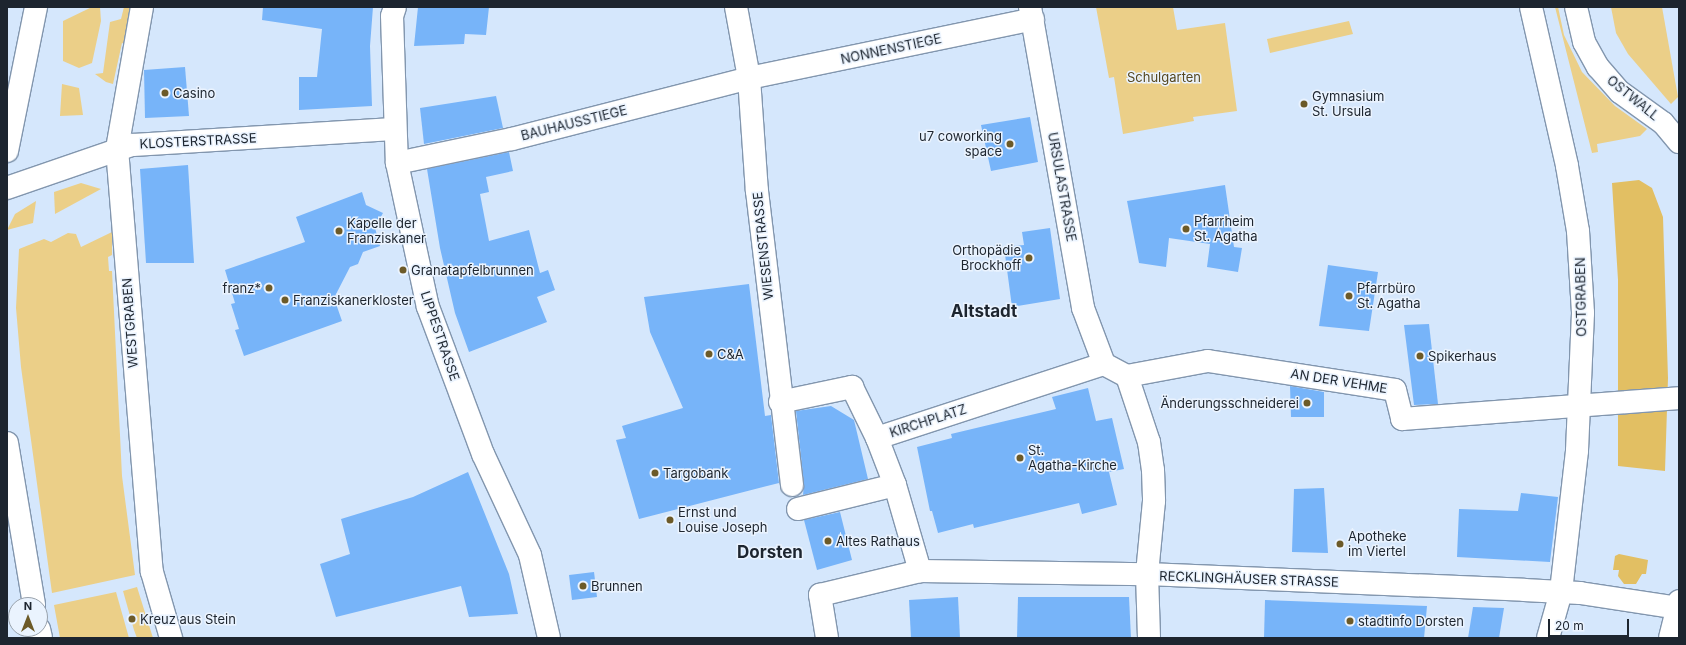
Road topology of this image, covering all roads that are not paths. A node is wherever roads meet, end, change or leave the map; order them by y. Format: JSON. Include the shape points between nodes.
{"nodes":[{"id":1,"x":36,"y":7,"type":"edge"},
{"id":2,"x":142,"y":7,"type":"edge"},
{"id":3,"x":394,"y":7,"type":"edge"},
{"id":4,"x":736,"y":7,"type":"edge"},
{"id":5,"x":1531,"y":7,"type":"edge"},
{"id":6,"x":1576,"y":7,"type":"edge"},
{"id":7,"x":1031,"y":13,"type":"edge"},
{"id":8,"x":749,"y":78,"type":"junction"},
{"id":9,"x":395,"y":129,"type":"junction"},
{"id":10,"x":1679,"y":142,"type":"edge"},
{"id":11,"x":117,"y":149,"type":"junction"},
{"id":12,"x":7,"y":151,"type":"edge"},
{"id":13,"x":397,"y":163,"type":"junction"},
{"id":14,"x":7,"y":188,"type":"edge"},
{"id":15,"x":1104,"y":364,"type":"junction"},
{"id":16,"x":1128,"y":376,"type":"junction"},
{"id":17,"x":1679,"y":398,"type":"edge"},
{"id":18,"x":780,"y":402,"type":"junction"},
{"id":19,"x":1578,"y":407,"type":"junction"},
{"id":20,"x":877,"y":438,"type":"junction"},
{"id":21,"x":7,"y":443,"type":"edge"},
{"id":22,"x":792,"y":485,"type":"dead end"},
{"id":23,"x":895,"y":485,"type":"junction"},
{"id":24,"x":798,"y":509,"type":"dead end"},
{"id":25,"x":920,"y":571,"type":"junction"},
{"id":26,"x":1147,"y":574,"type":"junction"},
{"id":27,"x":1561,"y":592,"type":"junction"},
{"id":28,"x":33,"y":597,"type":"edge"},
{"id":29,"x":1675,"y":619,"type":"edge"},
{"id":30,"x":548,"y":632,"type":"edge"},
{"id":31,"x":172,"y":638,"type":"edge"},
{"id":32,"x":827,"y":638,"type":"edge"},
{"id":33,"x":1149,"y":638,"type":"edge"},
{"id":34,"x":1548,"y":638,"type":"edge"}],
"edges":[{"from":1,"to":12,"type":"street"},
{"from":2,"to":11,"type":"street","name":"WESTGRABEN"},
{"from":3,"to":9,"type":"street","name":"LIPPESTRASSE","via":[[392,16]]},
{"from":4,"to":8,"type":"street","name":"WIESENSTRASSE"},
{"from":5,"to":19,"type":"street","name":"OSTGRABEN","via":[[1567,166],[1578,231],[1583,313]]},
{"from":6,"to":10,"type":"street","name":"OSTWALL","via":[[1582,35],[1598,67],[1620,92],[1663,123]]},
{"from":7,"to":8,"type":"street","name":"NONNENSTIEGE"},
{"from":7,"to":15,"type":"street","name":"URSULASTRASSE","via":[[1083,308]]},
{"from":8,"to":13,"type":"street","name":"BAUHAUSSTIEGE","via":[[512,139]]},
{"from":8,"to":18,"type":"street","name":"WIESENSTRASSE","via":[[757,191]]},
{"from":9,"to":11,"type":"street","name":"KLOSTERSTRASSE","via":[[132,145]]},
{"from":9,"to":13,"type":"street","name":"LIPPESTRASSE"},
{"from":11,"to":14,"type":"street","name":"KLOSTERSTRASSE"},
{"from":11,"to":31,"type":"street","name":"WESTGRABEN","via":[[152,572]]},
{"from":13,"to":30,"type":"street","name":"LIPPESTRASSE","via":[[428,307],[483,454],[530,555]]},
{"from":15,"to":16,"type":"street"},
{"from":15,"to":20,"type":"street","name":"KIRCHPLATZ"},
{"from":16,"to":19,"type":"street","name":"AN DER VEHME","via":[[1208,361],[1395,390],[1402,419]]},
{"from":16,"to":26,"type":"street","via":[[1149,442],[1153,470],[1154,501]]},
{"from":17,"to":19,"type":"street"},
{"from":18,"to":20,"type":"street","name":"KIRCHPLATZ","via":[[852,387]]},
{"from":18,"to":22,"type":"street","name":"WIESENSTRASSE"},
{"from":19,"to":27,"type":"street","name":"OSTGRABEN"},
{"from":20,"to":23,"type":"street"},
{"from":21,"to":28,"type":"street"},
{"from":23,"to":24,"type":"street"},
{"from":23,"to":25,"type":"street"},
{"from":25,"to":26,"type":"street","name":"RECKLINGHÄUSER STRASSE"},
{"from":25,"to":32,"type":"street","name":"RECKLINGHÄUSER STRASSE","via":[[820,595]]},
{"from":26,"to":27,"type":"street","name":"RECKLINGHÄUSER STRASSE"},
{"from":26,"to":33,"type":"street"},
{"from":27,"to":29,"type":"street","name":"RECKLINGHÄUSER STRASSE"},
{"from":27,"to":34,"type":"street","name":"OSTGRABEN"}]}
